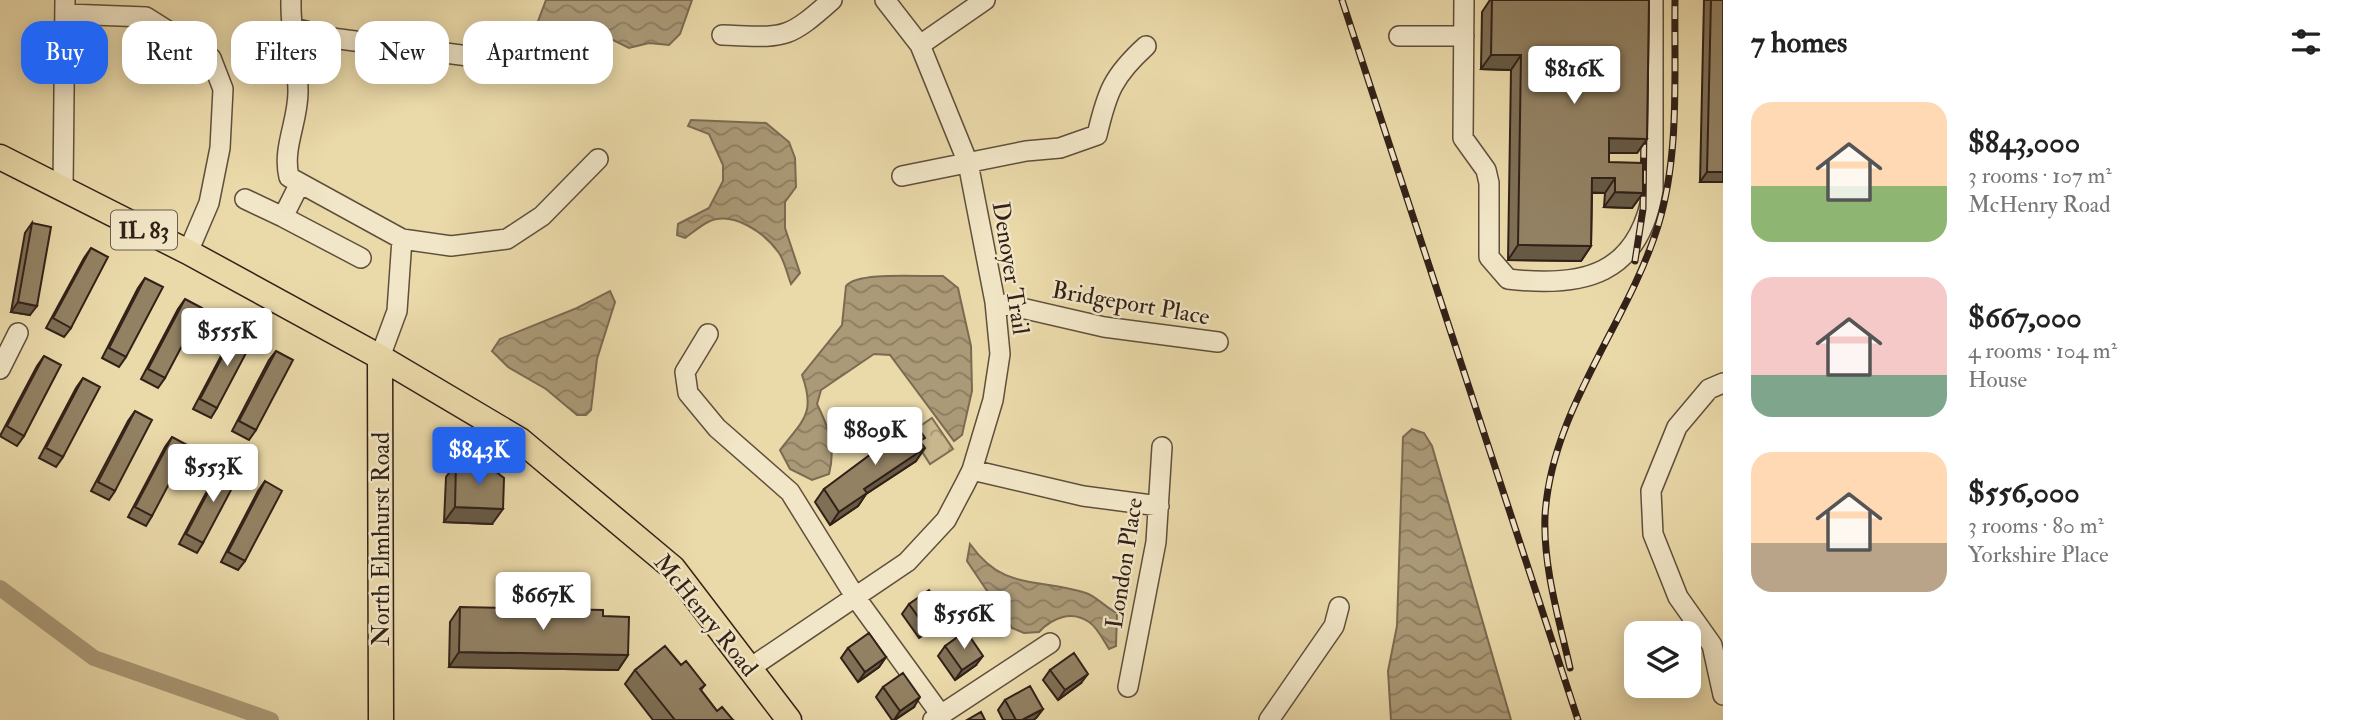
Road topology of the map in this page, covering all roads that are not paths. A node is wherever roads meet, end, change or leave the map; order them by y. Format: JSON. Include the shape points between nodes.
{"nodes":[{"id":1,"x":291,"y":0,"type":"edge"},
{"id":2,"x":885,"y":0,"type":"edge"},
{"id":3,"x":985,"y":0,"type":"edge"},
{"id":4,"x":1464,"y":0,"type":"edge"},
{"id":5,"x":1653,"y":0,"type":"edge"},
{"id":6,"x":830,"y":2,"type":"edge"},
{"id":7,"x":66,"y":7,"type":"edge"},
{"id":8,"x":290,"y":21,"type":"edge"},
{"id":9,"x":722,"y":35,"type":"dead end"},
{"id":10,"x":1399,"y":36,"type":"dead end"},
{"id":11,"x":1464,"y":36,"type":"junction"},
{"id":12,"x":341,"y":39,"type":"edge"},
{"id":13,"x":920,"y":45,"type":"junction"},
{"id":14,"x":1146,"y":46,"type":"dead end"},
{"id":15,"x":463,"y":55,"type":"edge"},
{"id":16,"x":297,"y":84,"type":"edge"},
{"id":17,"x":0,"y":157,"type":"edge"},
{"id":18,"x":598,"y":159,"type":"dead end"},
{"id":19,"x":968,"y":163,"type":"junction"},
{"id":20,"x":902,"y":176,"type":"dead end"},
{"id":21,"x":300,"y":183,"type":"junction"},
{"id":22,"x":63,"y":188,"type":"junction"},
{"id":23,"x":245,"y":199,"type":"dead end"},
{"id":24,"x":283,"y":218,"type":"junction"},
{"id":25,"x":402,"y":239,"type":"junction"},
{"id":26,"x":188,"y":252,"type":"junction"},
{"id":27,"x":361,"y":258,"type":"dead end"},
{"id":28,"x":995,"y":302,"type":"junction"},
{"id":29,"x":18,"y":333,"type":"dead end"},
{"id":30,"x":708,"y":334,"type":"dead end"},
{"id":31,"x":1218,"y":342,"type":"dead end"},
{"id":32,"x":380,"y":357,"type":"junction"},
{"id":33,"x":0,"y":369,"type":"edge"},
{"id":34,"x":1723,"y":383,"type":"edge"},
{"id":35,"x":1162,"y":447,"type":"dead end"},
{"id":36,"x":972,"y":470,"type":"junction"},
{"id":37,"x":1159,"y":506,"type":"junction"},
{"id":38,"x":856,"y":598,"type":"junction"},
{"id":39,"x":1339,"y":607,"type":"dead end"},
{"id":40,"x":1050,"y":643,"type":"dead end"},
{"id":41,"x":750,"y":668,"type":"junction"},
{"id":42,"x":1128,"y":687,"type":"dead end"},
{"id":43,"x":1723,"y":695,"type":"edge"},
{"id":44,"x":937,"y":718,"type":"edge"},
{"id":45,"x":381,"y":720,"type":"edge"},
{"id":46,"x":789,"y":720,"type":"edge"},
{"id":47,"x":1269,"y":720,"type":"edge"}],
"edges":[{"from":1,"to":8,"type":"street"},
{"from":2,"to":13,"type":"street","name":"Denoyer Trail"},
{"from":3,"to":13,"type":"street"},
{"from":4,"to":11,"type":"street"},
{"from":5,"to":11,"type":"street","via":[[1653,190],[1649,212],[1641,235],[1612,265],[1563,283],[1507,279],[1489,257],[1489,183],[1486,170],[1463,138]]},
{"from":6,"to":9,"type":"street","via":[[786,36]]},
{"from":7,"to":22,"type":"street"},
{"from":7,"to":26,"type":"street","via":[[146,17],[211,58],[223,89],[220,148],[209,203]]},
{"from":10,"to":11,"type":"street"},
{"from":12,"to":15,"type":"street"},
{"from":13,"to":19,"type":"street","name":"Denoyer Trail"},
{"from":14,"to":19,"type":"street","via":[[1121,70],[1106,94],[1097,135],[1060,148]]},
{"from":16,"to":21,"type":"street","via":[[296,122],[284,158],[289,177]]},
{"from":17,"to":22,"type":"main road","name":"McHenry Road","number":"IL 83"},
{"from":18,"to":25,"type":"street","via":[[542,216],[507,239],[451,246]]},
{"from":19,"to":20,"type":"street"},
{"from":19,"to":28,"type":"street","name":"Denoyer Trail"},
{"from":21,"to":24,"type":"street"},
{"from":21,"to":25,"type":"street"},
{"from":22,"to":26,"type":"main road","name":"McHenry Road","number":"IL 83"},
{"from":23,"to":24,"type":"street"},
{"from":24,"to":27,"type":"street"},
{"from":25,"to":32,"type":"street","via":[[397,311]]},
{"from":26,"to":32,"type":"main road","name":"McHenry Road","number":"IL 83"},
{"from":28,"to":31,"type":"street","name":"Bridgeport Place","via":[[1104,327]]},
{"from":28,"to":36,"type":"street","name":"Denoyer Trail","via":[[1000,354],[993,400]]},
{"from":29,"to":33,"type":"street"},
{"from":30,"to":38,"type":"street","via":[[685,372],[688,393],[717,428],[790,492]]},
{"from":32,"to":41,"type":"main road","name":"McHenry Road","via":[[520,440],[640,538],[673,568]]},
{"from":32,"to":45,"type":"main road","name":"North Elmhurst Road"},
{"from":34,"to":43,"type":"street","via":[[1709,389],[1677,427],[1651,491],[1653,534],[1678,597],[1712,645]]},
{"from":35,"to":37,"type":"street","name":"London Place"},
{"from":36,"to":37,"type":"street","via":[[1083,496]]},
{"from":36,"to":38,"type":"street","name":"Denoyer Trail","via":[[946,520],[916,552]]},
{"from":37,"to":42,"type":"street","name":"London Place"},
{"from":38,"to":41,"type":"street","name":"Denoyer Trail"},
{"from":38,"to":44,"type":"street"},
{"from":39,"to":47,"type":"street","via":[[1334,626]]},
{"from":40,"to":44,"type":"street"},
{"from":41,"to":46,"type":"main road","name":"McHenry Road"}]}
